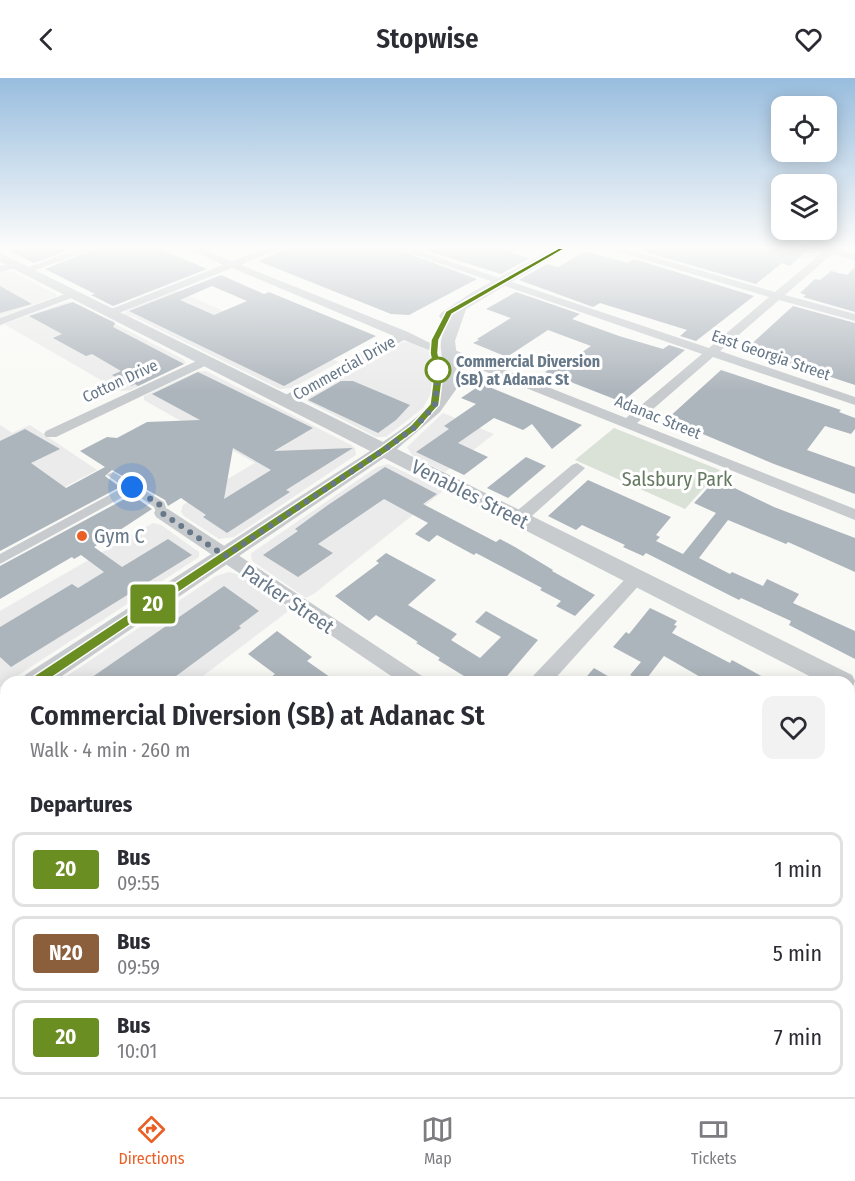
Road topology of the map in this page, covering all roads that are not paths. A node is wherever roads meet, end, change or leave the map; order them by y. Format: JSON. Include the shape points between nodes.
{"nodes":[{"id":1,"x":777,"y":296,"type":"edge"},
{"id":2,"x":66,"y":297,"type":"edge"},
{"id":3,"x":78,"y":297,"type":"edge"},
{"id":4,"x":152,"y":297,"type":"edge"},
{"id":5,"x":310,"y":297,"type":"edge"},
{"id":6,"x":477,"y":297,"type":"edge"},
{"id":7,"x":545,"y":297,"type":"edge"},
{"id":8,"x":779,"y":297,"type":"edge"},
{"id":9,"x":110,"y":313,"type":"junction"},
{"id":10,"x":855,"y":318,"type":"edge"},
{"id":11,"x":0,"y":322,"type":"edge"},
{"id":12,"x":404,"y":335,"type":"junction"},
{"id":13,"x":441,"y":350,"type":"junction"},
{"id":14,"x":711,"y":352,"type":"junction"},
{"id":15,"x":205,"y":361,"type":"junction"},
{"id":16,"x":855,"y":400,"type":"edge"},
{"id":17,"x":285,"y":401,"type":"junction"},
{"id":18,"x":627,"y":424,"type":"junction"},
{"id":19,"x":51,"y":434,"type":"dead end"},
{"id":20,"x":384,"y":450,"type":"junction"},
{"id":21,"x":577,"y":468,"type":"dead end"},
{"id":22,"x":113,"y":475,"type":"dead end"},
{"id":23,"x":132,"y":487,"type":"junction"},
{"id":24,"x":162,"y":513,"type":"joint"},
{"id":25,"x":855,"y":516,"type":"edge"},
{"id":26,"x":518,"y":519,"type":"junction"},
{"id":27,"x":225,"y":556,"type":"junction"},
{"id":28,"x":0,"y":560,"type":"edge"},
{"id":29,"x":636,"y":578,"type":"junction"},
{"id":30,"x":43,"y":676,"type":"edge"},
{"id":31,"x":406,"y":676,"type":"edge"},
{"id":32,"x":546,"y":676,"type":"edge"},
{"id":33,"x":831,"y":676,"type":"edge"}],
"edges":[{"from":1,"to":14,"type":"street"},
{"from":2,"to":11,"type":"street"},
{"from":3,"to":9,"type":"street","name":"Venables Street"},
{"from":4,"to":9,"type":"street"},
{"from":5,"to":12,"type":"street","name":"Adanac Street"},
{"from":6,"to":13,"type":"street","via":[[459,308],[447,344]]},
{"from":7,"to":14,"type":"street","name":"East Georgia Street"},
{"from":8,"to":10,"type":"street"},
{"from":9,"to":15,"type":"street","name":"Venables Street"},
{"from":12,"to":13,"type":"street","name":"Adanac Street"},
{"from":12,"to":17,"type":"street","name":"Commercial Drive"},
{"from":13,"to":18,"type":"street","name":"Adanac Street"},
{"from":13,"to":20,"type":"street","via":[[451,377],[445,397]]},
{"from":14,"to":16,"type":"street","name":"East Georgia Street"},
{"from":14,"to":18,"type":"street"},
{"from":15,"to":17,"type":"street","name":"Venables Street"},
{"from":15,"to":19,"type":"street","name":"Cotton Drive"},
{"from":17,"to":20,"type":"street","name":"Venables Street"},
{"from":18,"to":25,"type":"street","name":"Adanac Street"},
{"from":20,"to":26,"type":"street","name":"Venables Street"},
{"from":20,"to":27,"type":"street"},
{"from":21,"to":26,"type":"street"},
{"from":22,"to":23,"type":"street"},
{"from":23,"to":24,"type":"street","via":[[160,505]]},
{"from":23,"to":28,"type":"street"},
{"from":24,"to":27,"type":"street","name":"Parker Street"},
{"from":26,"to":29,"type":"street","name":"Venables Street"},
{"from":27,"to":30,"type":"street"},
{"from":27,"to":31,"type":"street","name":"Parker Street"},
{"from":29,"to":32,"type":"street"},
{"from":29,"to":33,"type":"street","name":"Venables Street"}]}
